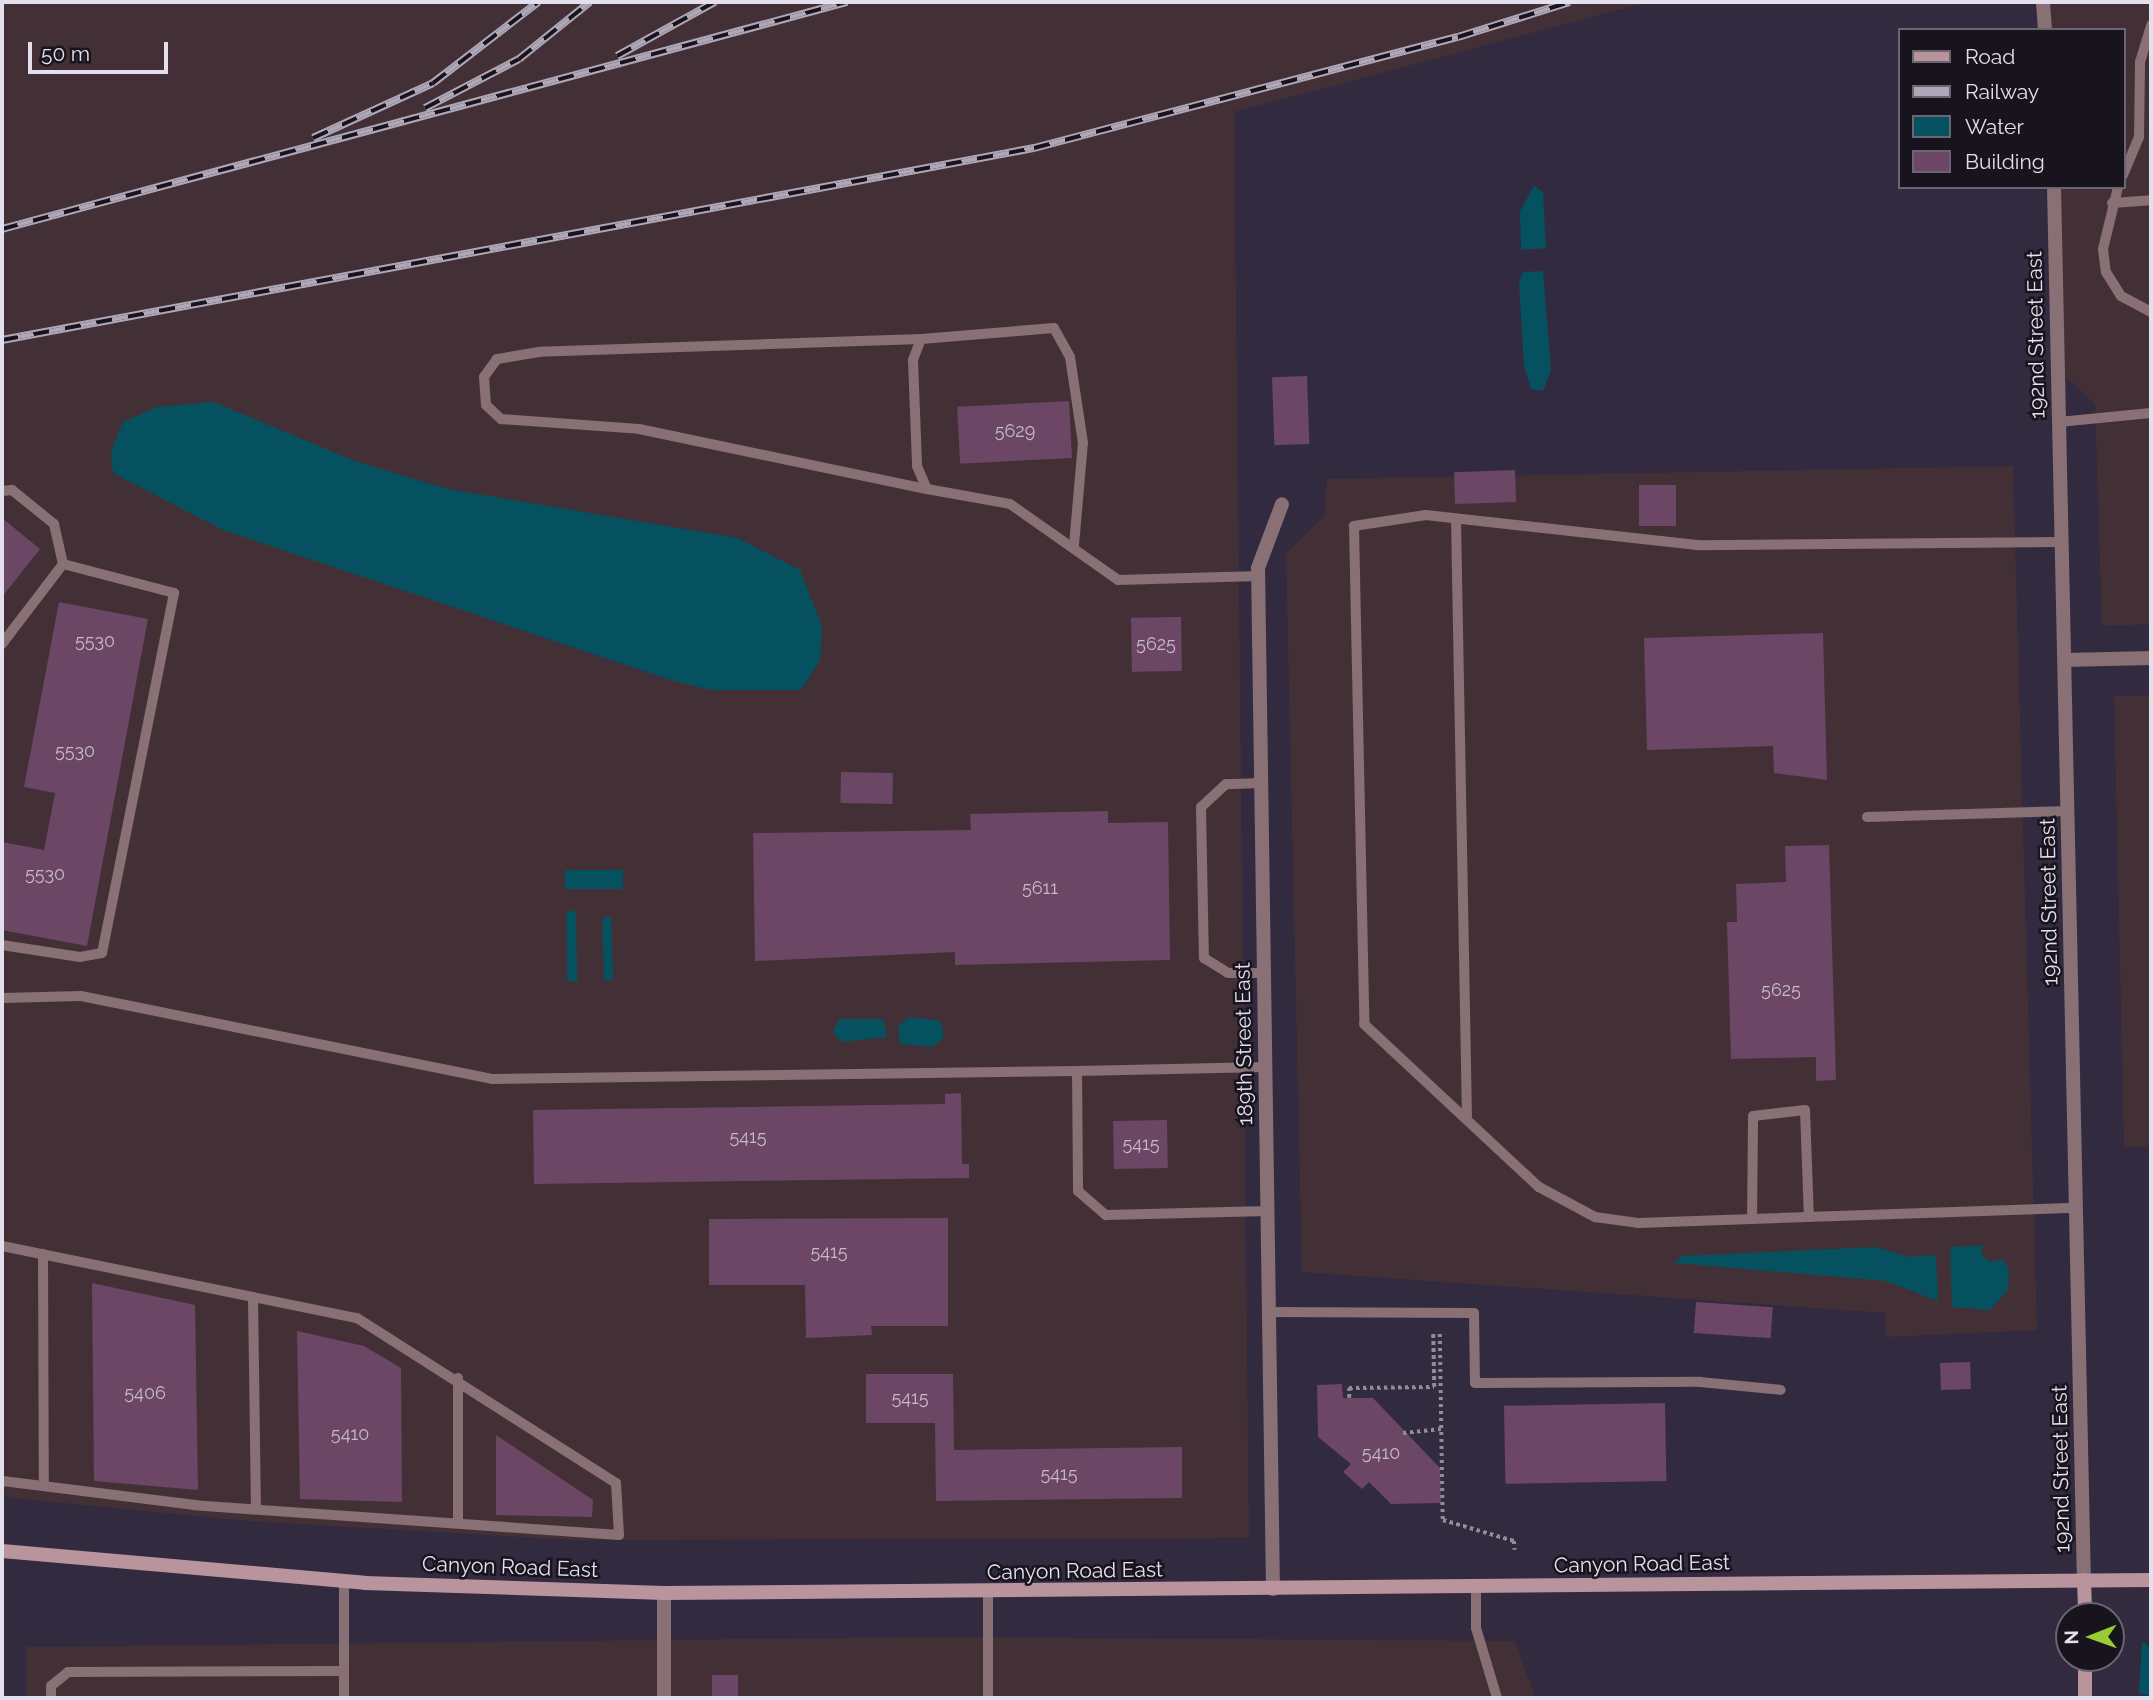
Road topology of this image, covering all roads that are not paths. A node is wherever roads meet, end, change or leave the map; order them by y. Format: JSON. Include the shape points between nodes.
{"nodes":[{"id":1,"x":2043,"y":2,"type":"edge"},
{"id":2,"x":2151,"y":25,"type":"edge"},
{"id":3,"x":2045,"y":28,"type":"edge"},
{"id":4,"x":2125,"y":170,"type":"edge"},
{"id":5,"x":2054,"y":189,"type":"edge"},
{"id":6,"x":2117,"y":189,"type":"edge"},
{"id":7,"x":2151,"y":200,"type":"edge"},
{"id":8,"x":2112,"y":203,"type":"junction"},
{"id":9,"x":2151,"y":312,"type":"edge"},
{"id":10,"x":921,"y":339,"type":"junction"},
{"id":11,"x":2151,"y":413,"type":"edge"},
{"id":12,"x":2059,"y":422,"type":"junction"},
{"id":13,"x":927,"y":489,"type":"junction"},
{"id":14,"x":2,"y":491,"type":"edge"},
{"id":15,"x":1282,"y":504,"type":"dead end"},
{"id":16,"x":1456,"y":519,"type":"junction"},
{"id":17,"x":2062,"y":542,"type":"junction"},
{"id":18,"x":1074,"y":545,"type":"junction"},
{"id":19,"x":63,"y":564,"type":"junction"},
{"id":20,"x":1259,"y":576,"type":"junction"},
{"id":21,"x":2,"y":644,"type":"edge"},
{"id":22,"x":2151,"y":658,"type":"edge"},
{"id":23,"x":2065,"y":660,"type":"junction"},
{"id":24,"x":1262,"y":783,"type":"junction"},
{"id":25,"x":2068,"y":811,"type":"junction"},
{"id":26,"x":1867,"y":817,"type":"dead end"},
{"id":27,"x":2,"y":945,"type":"edge"},
{"id":28,"x":1264,"y":974,"type":"junction"},
{"id":29,"x":2,"y":998,"type":"edge"},
{"id":30,"x":1266,"y":1068,"type":"junction"},
{"id":31,"x":1077,"y":1071,"type":"junction"},
{"id":32,"x":1467,"y":1119,"type":"junction"},
{"id":33,"x":2076,"y":1208,"type":"junction"},
{"id":34,"x":1268,"y":1211,"type":"junction"},
{"id":35,"x":1809,"y":1217,"type":"junction"},
{"id":36,"x":1752,"y":1219,"type":"junction"},
{"id":37,"x":2,"y":1246,"type":"edge"},
{"id":38,"x":43,"y":1254,"type":"junction"},
{"id":39,"x":253,"y":1297,"type":"junction"},
{"id":40,"x":1269,"y":1312,"type":"junction"},
{"id":41,"x":458,"y":1378,"type":"junction"},
{"id":42,"x":1781,"y":1390,"type":"dead end"},
{"id":43,"x":2,"y":1481,"type":"edge"},
{"id":44,"x":44,"y":1485,"type":"junction"},
{"id":45,"x":256,"y":1509,"type":"junction"},
{"id":46,"x":458,"y":1523,"type":"junction"},
{"id":47,"x":2,"y":1551,"type":"edge"},
{"id":48,"x":2084,"y":1580,"type":"junction"},
{"id":49,"x":2151,"y":1580,"type":"edge"},
{"id":50,"x":344,"y":1581,"type":"junction"},
{"id":51,"x":1476,"y":1587,"type":"junction"},
{"id":52,"x":1273,"y":1589,"type":"junction"},
{"id":53,"x":988,"y":1593,"type":"junction"},
{"id":54,"x":664,"y":1594,"type":"junction"},
{"id":55,"x":2084,"y":1602,"type":"edge"},
{"id":56,"x":344,"y":1671,"type":"junction"},
{"id":57,"x":2085,"y":1672,"type":"edge"},
{"id":58,"x":51,"y":1698,"type":"edge"},
{"id":59,"x":344,"y":1698,"type":"edge"},
{"id":60,"x":664,"y":1698,"type":"edge"},
{"id":61,"x":988,"y":1698,"type":"edge"},
{"id":62,"x":1497,"y":1698,"type":"edge"},
{"id":63,"x":2085,"y":1698,"type":"edge"}],
"edges":[{"from":1,"to":3,"type":"street"},
{"from":2,"to":4,"type":"lane","via":[[2140,62],[2139,136]]},
{"from":5,"to":12,"type":"street","name":"192nd Street East"},
{"from":6,"to":8,"type":"lane"},
{"from":7,"to":8,"type":"lane"},
{"from":8,"to":9,"type":"lane","via":[[2102,249],[2106,272],[2121,296]]},
{"from":10,"to":13,"type":"lane","via":[[913,360],[917,466]]},
{"from":10,"to":13,"type":"lane","via":[[528,354],[497,359],[484,377],[485,405],[501,419],[639,429]]},
{"from":10,"to":18,"type":"lane","via":[[1054,328],[1070,357],[1083,443]]},
{"from":11,"to":12,"type":"lane"},
{"from":12,"to":17,"type":"street","name":"192nd Street East"},
{"from":13,"to":18,"type":"lane","via":[[1010,505]]},
{"from":14,"to":19,"type":"lane","via":[[12,490],[54,523]]},
{"from":15,"to":20,"type":"street","name":"189th Street East"},
{"from":16,"to":17,"type":"lane","via":[[1698,545]]},
{"from":16,"to":32,"type":"lane"},
{"from":16,"to":32,"type":"lane","via":[[1426,515],[1354,526],[1364,1024]]},
{"from":17,"to":23,"type":"street","name":"192nd Street East"},
{"from":18,"to":20,"type":"lane","via":[[1118,580]]},
{"from":19,"to":21,"type":"lane"},
{"from":19,"to":27,"type":"lane","via":[[174,593],[102,953],[80,957]]},
{"from":20,"to":24,"type":"street","name":"189th Street East"},
{"from":22,"to":23,"type":"street"},
{"from":23,"to":25,"type":"street","name":"192nd Street East"},
{"from":24,"to":28,"type":"street","name":"189th Street East"},
{"from":24,"to":28,"type":"lane","via":[[1226,784],[1212,792],[1203,801],[1201,821],[1204,958],[1228,973]]},
{"from":25,"to":26,"type":"lane"},
{"from":25,"to":33,"type":"street","name":"192nd Street East"},
{"from":28,"to":30,"type":"street","name":"189th Street East"},
{"from":29,"to":31,"type":"lane","via":[[81,996],[492,1079]]},
{"from":30,"to":31,"type":"lane"},
{"from":30,"to":34,"type":"street","name":"189th Street East"},
{"from":31,"to":34,"type":"lane","via":[[1078,1191],[1106,1215]]},
{"from":32,"to":36,"type":"lane","via":[[1539,1187],[1595,1217],[1638,1223]]},
{"from":33,"to":35,"type":"lane"},
{"from":33,"to":48,"type":"street","name":"192nd Street East"},
{"from":34,"to":40,"type":"street","name":"189th Street East"},
{"from":35,"to":36,"type":"lane"},
{"from":35,"to":36,"type":"lane","via":[[1805,1110],[1753,1116]]},
{"from":37,"to":38,"type":"lane"},
{"from":38,"to":39,"type":"lane"},
{"from":38,"to":44,"type":"lane"},
{"from":39,"to":41,"type":"lane","via":[[357,1318]]},
{"from":39,"to":45,"type":"lane"},
{"from":40,"to":42,"type":"lane","via":[[1474,1312],[1475,1383],[1700,1382]]},
{"from":40,"to":52,"type":"street","name":"189th Street East"},
{"from":41,"to":46,"type":"lane"},
{"from":41,"to":46,"type":"lane","via":[[616,1483],[619,1535]]},
{"from":43,"to":44,"type":"lane"},
{"from":44,"to":45,"type":"lane"},
{"from":45,"to":46,"type":"lane"},
{"from":47,"to":50,"type":"main road","name":"Canyon Road East"},
{"from":48,"to":49,"type":"main road","name":"Canyon Road East"},
{"from":48,"to":51,"type":"main road","name":"Canyon Road East"},
{"from":48,"to":55,"type":"main road","name":"192nd Street East"},
{"from":50,"to":54,"type":"main road","name":"Canyon Road East"},
{"from":50,"to":56,"type":"lane"},
{"from":51,"to":52,"type":"main road","name":"Canyon Road East"},
{"from":51,"to":62,"type":"lane","via":[[1476,1628]]},
{"from":52,"to":53,"type":"main road","name":"Canyon Road East"},
{"from":53,"to":54,"type":"main road","name":"Canyon Road East"},
{"from":53,"to":61,"type":"lane"},
{"from":54,"to":60,"type":"street"},
{"from":56,"to":58,"type":"lane","via":[[68,1672],[51,1686]]},
{"from":56,"to":59,"type":"lane"},
{"from":57,"to":63,"type":"main road"}]}
